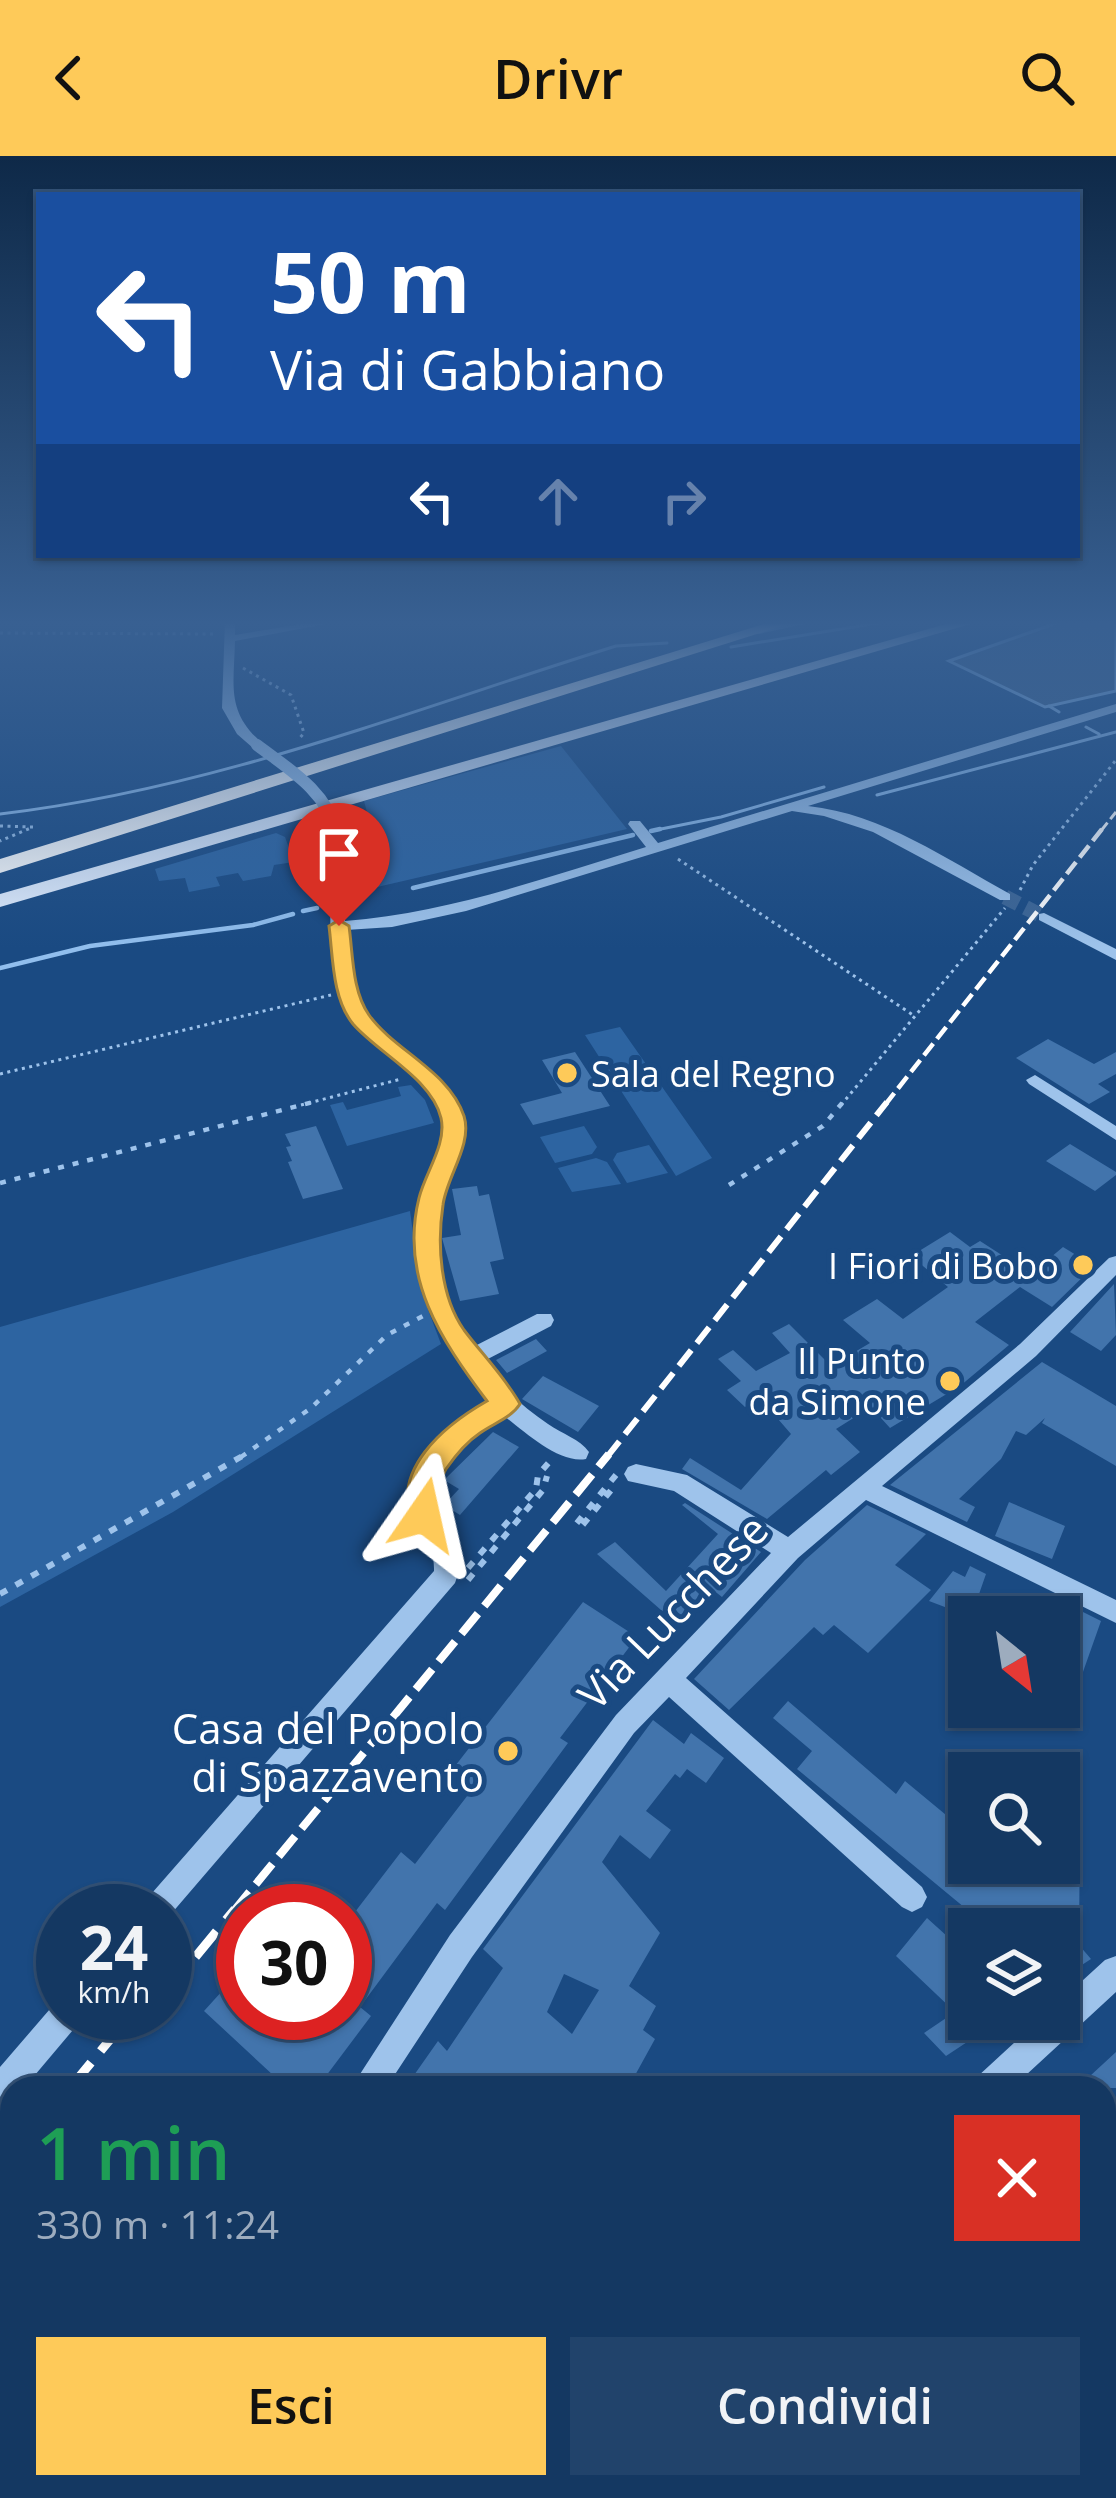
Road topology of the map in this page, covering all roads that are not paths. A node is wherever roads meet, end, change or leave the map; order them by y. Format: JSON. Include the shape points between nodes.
{"nodes":[{"id":1,"x":240,"y":729,"type":"edge"},
{"id":2,"x":410,"y":729,"type":"edge"},
{"id":3,"x":440,"y":729,"type":"edge"},
{"id":4,"x":596,"y":729,"type":"edge"},
{"id":5,"x":1045,"y":729,"type":"edge"},
{"id":6,"x":856,"y":786,"type":"junction"},
{"id":7,"x":822,"y":796,"type":"junction"},
{"id":8,"x":856,"y":806,"type":"junction"},
{"id":9,"x":772,"y":811,"type":"junction"},
{"id":10,"x":830,"y":812,"type":"junction"},
{"id":11,"x":635,"y":824,"type":"dead end"},
{"id":12,"x":875,"y":829,"type":"junction"},
{"id":13,"x":654,"y":848,"type":"junction"},
{"id":14,"x":0,"y":855,"type":"edge"},
{"id":15,"x":0,"y":866,"type":"edge"},
{"id":16,"x":1005,"y":897,"type":"tunnel mouth"},
{"id":17,"x":0,"y":901,"type":"edge"},
{"id":18,"x":1044,"y":917,"type":"tunnel mouth"},
{"id":19,"x":339,"y":926,"type":"junction"},
{"id":20,"x":1116,"y":955,"type":"edge"},
{"id":21,"x":1035,"y":1080,"type":"dead end"},
{"id":22,"x":1116,"y":1134,"type":"edge"},
{"id":23,"x":1116,"y":1263,"type":"edge"},
{"id":24,"x":544,"y":1320,"type":"dead end"},
{"id":25,"x":468,"y":1359,"type":"junction"},
{"id":26,"x":505,"y":1404,"type":"junction"},
{"id":27,"x":570,"y":1448,"type":"road end"},
{"id":28,"x":628,"y":1476,"type":"road end"},
{"id":29,"x":861,"y":1487,"type":"junction"},
{"id":30,"x":789,"y":1551,"type":"junction"},
{"id":31,"x":1116,"y":1612,"type":"edge"},
{"id":32,"x":667,"y":1678,"type":"junction"},
{"id":33,"x":178,"y":1884,"type":"edge"},
{"id":34,"x":912,"y":1897,"type":"dead end"},
{"id":35,"x":1116,"y":1971,"type":"edge"},
{"id":36,"x":44,"y":2040,"type":"edge"},
{"id":37,"x":13,"y":2076,"type":"edge"},
{"id":38,"x":375,"y":2076,"type":"edge"},
{"id":39,"x":1001,"y":2076,"type":"edge"}],
"edges":[{"from":1,"to":19,"type":"street","bridge":true,"via":[[335,817]]},
{"from":2,"to":14,"type":"highway"},
{"from":3,"to":15,"type":"highway"},
{"from":4,"to":17,"type":"main road"},
{"from":5,"to":6,"type":"street"},
{"from":6,"to":7,"type":"street"},
{"from":6,"to":8,"type":"street"},
{"from":7,"to":8,"type":"street"},
{"from":7,"to":9,"type":"street"},
{"from":7,"to":10,"type":"street"},
{"from":8,"to":12,"type":"street"},
{"from":9,"to":10,"type":"street"},
{"from":9,"to":13,"type":"street"},
{"from":10,"to":12,"type":"street"},
{"from":11,"to":13,"type":"street"},
{"from":12,"to":16,"type":"street"},
{"from":13,"to":19,"type":"street","via":[[452,910]]},
{"from":18,"to":20,"type":"street"},
{"from":19,"to":25,"type":"street","via":[[348,991],[367,1028],[444,1100],[454,1123],[426,1240],[440,1311]]},
{"from":21,"to":22,"type":"street"},
{"from":23,"to":29,"type":"street","name":"Via Lucchese","via":[[1028,1350]]},
{"from":24,"to":25,"type":"street"},
{"from":25,"to":26,"type":"street"},
{"from":26,"to":27,"type":"street"},
{"from":26,"to":33,"type":"street","via":[[456,1436],[422,1485],[424,1515],[448,1557],[446,1575]]},
{"from":28,"to":30,"type":"street","via":[[674,1480]]},
{"from":29,"to":30,"type":"street","name":"Via Lucchese"},
{"from":29,"to":31,"type":"street"},
{"from":30,"to":32,"type":"street","name":"Via Lucchese"},
{"from":32,"to":34,"type":"street"},
{"from":32,"to":38,"type":"street","name":"Via Lucchese","via":[[563,1802]]},
{"from":35,"to":39,"type":"street"},
{"from":36,"to":37,"type":"street"}]}
